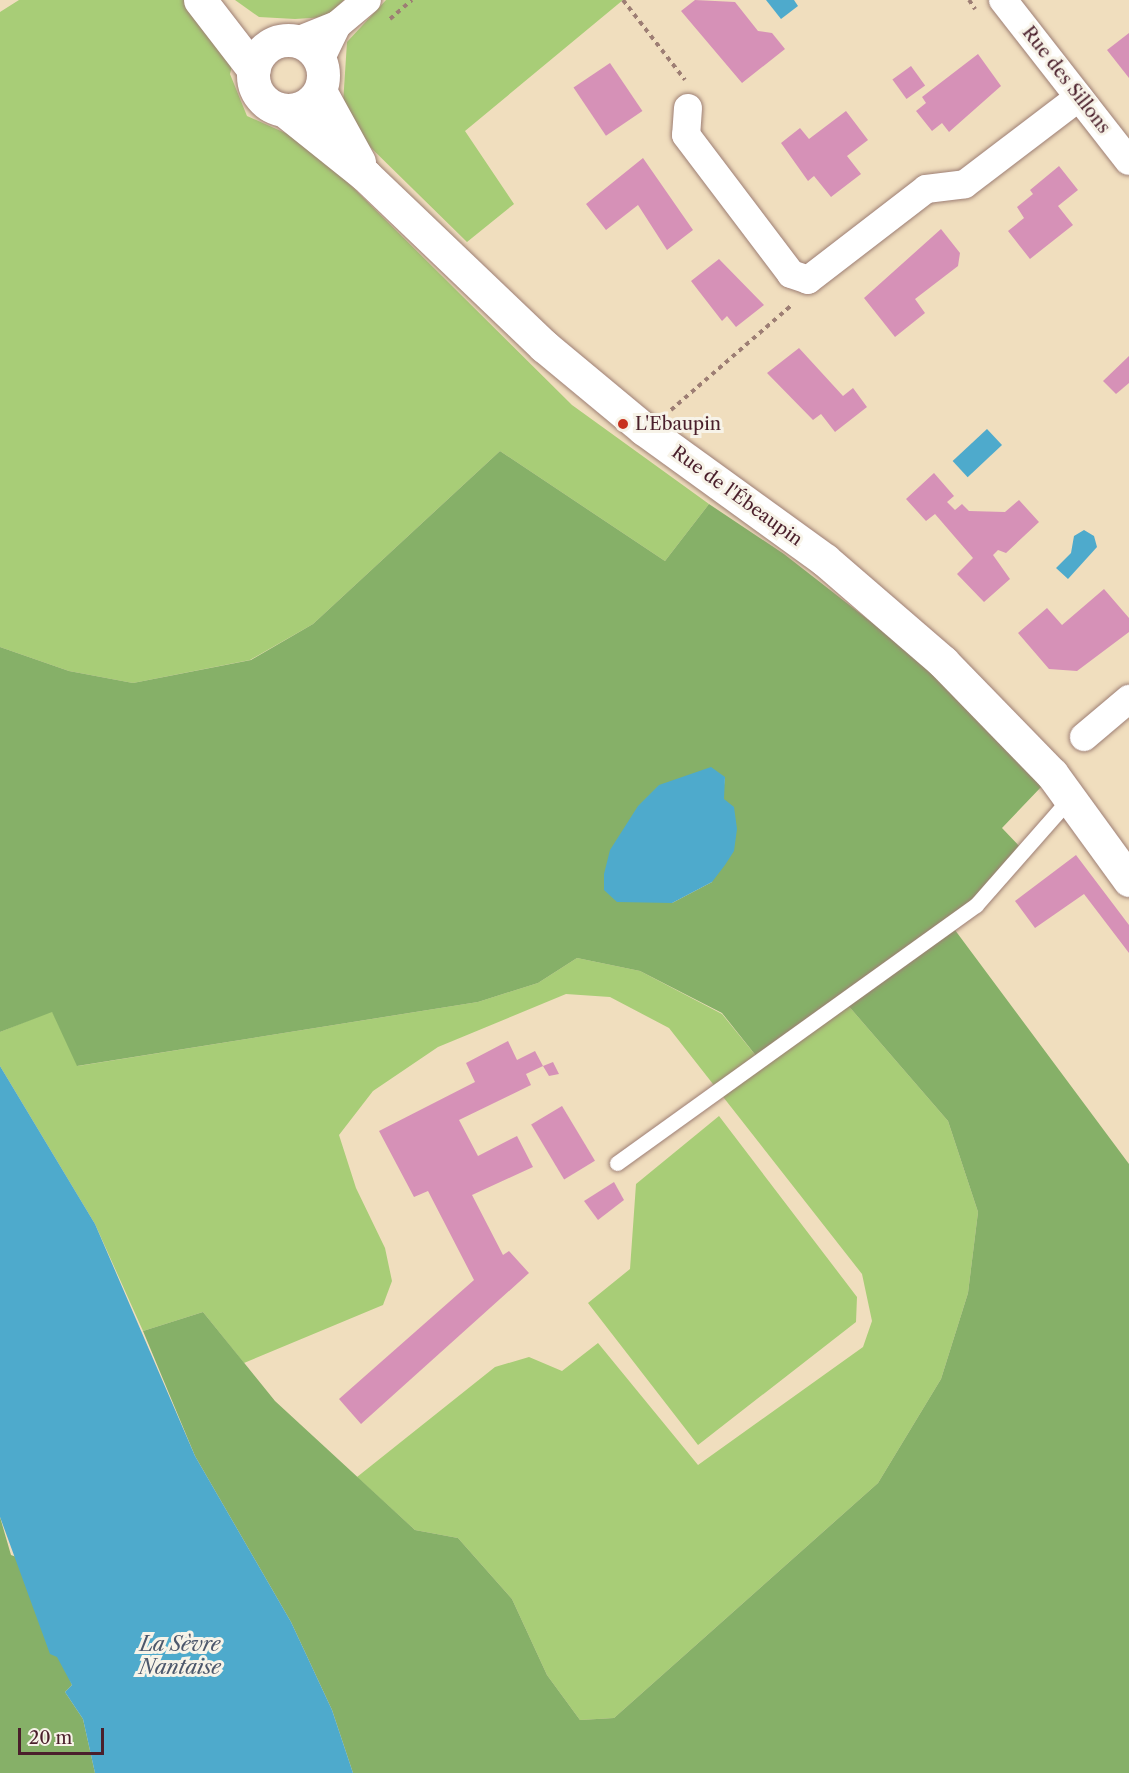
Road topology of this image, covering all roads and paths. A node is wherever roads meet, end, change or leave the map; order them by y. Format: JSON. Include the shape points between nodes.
{"nodes":[{"id":1,"x":201,"y":0,"type":"edge"},
{"id":2,"x":367,"y":0,"type":"edge"},
{"id":3,"x":623,"y":0,"type":"edge"},
{"id":4,"x":1004,"y":0,"type":"edge"},
{"id":5,"x":302,"y":59,"type":"junction"},
{"id":6,"x":254,"y":70,"type":"junction"},
{"id":7,"x":1079,"y":97,"type":"junction"},
{"id":8,"x":688,"y":108,"type":"joint"},
{"id":9,"x":284,"y":110,"type":"junction"},
{"id":10,"x":1129,"y":161,"type":"edge"},
{"id":11,"x":365,"y":175,"type":"junction"},
{"id":12,"x":808,"y":280,"type":"junction"},
{"id":13,"x":652,"y":435,"type":"junction"},
{"id":14,"x":1129,"y":699,"type":"edge"},
{"id":15,"x":1084,"y":737,"type":"dead end"},
{"id":16,"x":1061,"y":786,"type":"junction"},
{"id":17,"x":1129,"y":880,"type":"edge"},
{"id":18,"x":617,"y":1163,"type":"dead end"}],
"edges":[{"from":1,"to":5,"type":"street","name":"Rue de l'Ébeaupin"},
{"from":1,"to":6,"type":"street","name":"Rue de l'Ébeaupin"},
{"from":2,"to":5,"type":"street"},
{"from":3,"to":8,"type":"path","via":[[691,87]]},
{"from":4,"to":7,"type":"street","name":"Rue des Sillons"},
{"from":5,"to":6,"type":"street","via":[[263,50]]},
{"from":5,"to":9,"type":"street","via":[[305,106]]},
{"from":5,"to":11,"type":"street","name":"Rue de l'Ébeaupin"},
{"from":6,"to":9,"type":"street","name":"Rue de l'Ébeaupin","via":[[264,100]]},
{"from":7,"to":10,"type":"street","name":"Rue des Sillons"},
{"from":7,"to":12,"type":"street","via":[[965,184],[926,189]]},
{"from":8,"to":12,"type":"street","via":[[686,135],[791,274]]},
{"from":9,"to":11,"type":"street","name":"Rue de l'Ébeaupin"},
{"from":11,"to":13,"type":"street","name":"Rue de l'Ébeaupin","via":[[544,346]]},
{"from":12,"to":13,"type":"path","via":[[796,302],[678,401]]},
{"from":13,"to":16,"type":"street","name":"Rue de l'Ébeaupin","via":[[825,560],[943,662]]},
{"from":14,"to":15,"type":"street"},
{"from":16,"to":17,"type":"street","name":"Rue de l'Ébeaupin"},
{"from":16,"to":18,"type":"lane","via":[[976,905]]}]}
